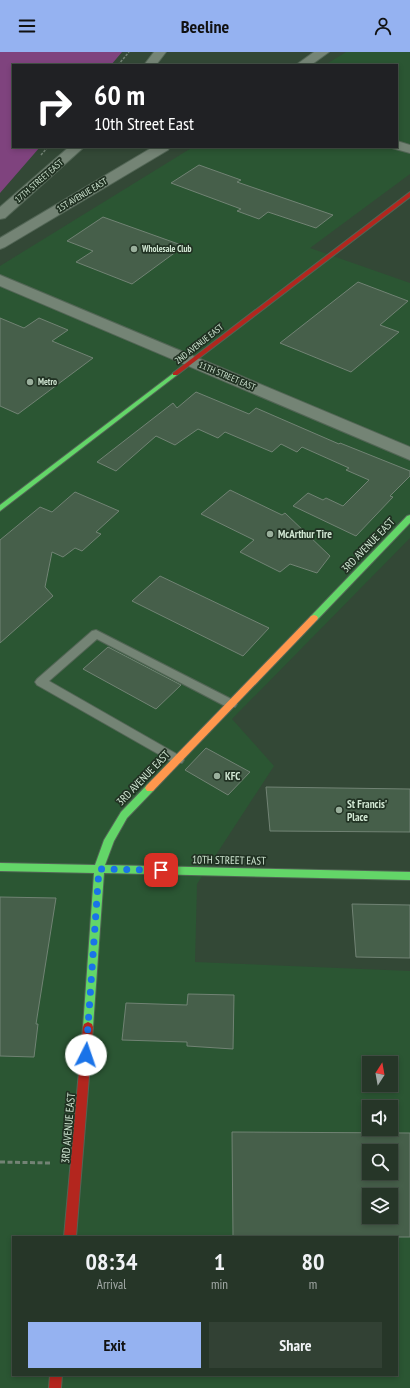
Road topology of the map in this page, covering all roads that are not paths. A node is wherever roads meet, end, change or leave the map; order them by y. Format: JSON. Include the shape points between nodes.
{"nodes":[{"id":1,"x":160,"y":52,"type":"edge"},
{"id":2,"x":323,"y":52,"type":"edge"},
{"id":3,"x":151,"y":64,"type":"edge"},
{"id":4,"x":304,"y":64,"type":"edge"},
{"id":5,"x":398,"y":145,"type":"edge"},
{"id":6,"x":76,"y":148,"type":"edge"},
{"id":7,"x":161,"y":148,"type":"edge"},
{"id":8,"x":410,"y":149,"type":"edge"},
{"id":9,"x":410,"y":194,"type":"edge"},
{"id":10,"x":0,"y":215,"type":"edge"},
{"id":11,"x":0,"y":244,"type":"edge"},
{"id":12,"x":0,"y":280,"type":"edge"},
{"id":13,"x":192,"y":362,"type":"junction"},
{"id":14,"x":410,"y":454,"type":"edge"},
{"id":15,"x":0,"y":509,"type":"edge"},
{"id":16,"x":410,"y":518,"type":"edge"},
{"id":17,"x":231,"y":704,"type":"junction"},
{"id":18,"x":178,"y":760,"type":"junction"},
{"id":19,"x":0,"y":867,"type":"edge"},
{"id":20,"x":99,"y":869,"type":"junction"},
{"id":21,"x":410,"y":876,"type":"edge"},
{"id":22,"x":70,"y":1236,"type":"edge"},
{"id":23,"x":56,"y":1376,"type":"edge"},
{"id":24,"x":55,"y":1388,"type":"edge"}],
"edges":[{"from":1,"to":3,"type":"street"},
{"from":2,"to":4,"type":"street"},
{"from":5,"to":8,"type":"street"},
{"from":6,"to":10,"type":"street","name":"17TH STREET EAST"},
{"from":7,"to":11,"type":"street","name":"1ST AVENUE EAST"},
{"from":9,"to":13,"type":"main road","name":"2ND AVENUE EAST"},
{"from":12,"to":13,"type":"street","name":"11TH STREET EAST"},
{"from":13,"to":14,"type":"street","name":"11TH STREET EAST"},
{"from":13,"to":15,"type":"main road","name":"2ND AVENUE EAST"},
{"from":16,"to":17,"type":"main road","name":"3RD AVENUE EAST"},
{"from":17,"to":18,"type":"main road","name":"3RD AVENUE EAST"},
{"from":17,"to":18,"type":"lane","via":[[96,634],[41,682]]},
{"from":18,"to":20,"type":"main road","name":"3RD AVENUE EAST","via":[[124,815],[109,840]]},
{"from":19,"to":20,"type":"main road","name":"10TH STREET EAST"},
{"from":20,"to":21,"type":"main road","name":"10TH STREET EAST"},
{"from":20,"to":22,"type":"main road","name":"3RD AVENUE EAST"},
{"from":23,"to":24,"type":"main road"}]}
